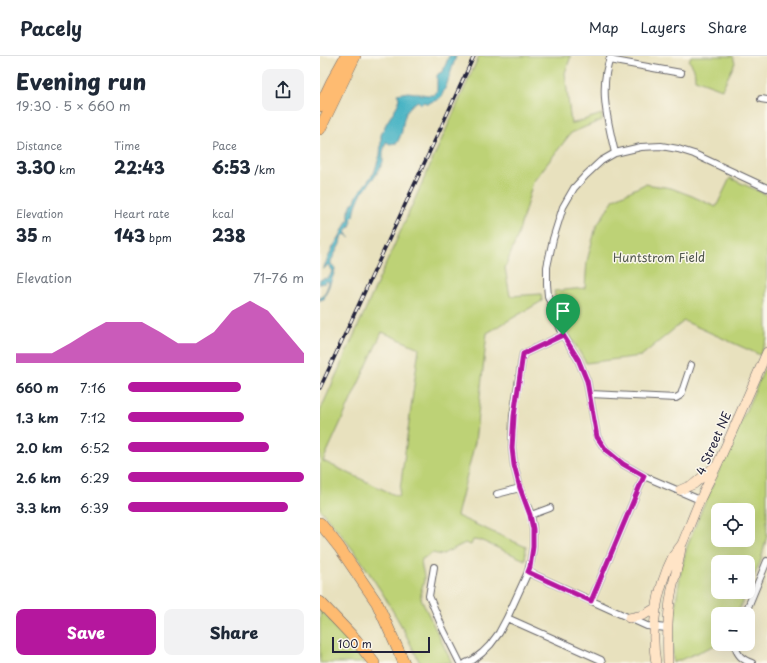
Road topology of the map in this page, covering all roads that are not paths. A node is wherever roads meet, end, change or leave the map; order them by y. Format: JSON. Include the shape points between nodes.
{"nodes":[{"id":1,"x":346,"y":56,"type":"edge"},
{"id":2,"x":355,"y":56,"type":"edge"},
{"id":3,"x":610,"y":58,"type":"edge"},
{"id":4,"x":681,"y":73,"type":"dead end"},
{"id":5,"x":320,"y":106,"type":"edge"},
{"id":6,"x":320,"y":129,"type":"edge"},
{"id":7,"x":615,"y":153,"type":"junction"},
{"id":8,"x":767,"y":188,"type":"edge"},
{"id":9,"x":563,"y":335,"type":"junction"},
{"id":10,"x":767,"y":352,"type":"edge"},
{"id":11,"x":691,"y":365,"type":"dead end"},
{"id":12,"x":590,"y":394,"type":"junction"},
{"id":13,"x":718,"y":463,"type":"junction"},
{"id":14,"x":644,"y":476,"type":"junction"},
{"id":15,"x":520,"y":488,"type":"junction"},
{"id":16,"x":680,"y":490,"type":"junction"},
{"id":17,"x":497,"y":494,"type":"dead end"},
{"id":18,"x":700,"y":500,"type":"junction"},
{"id":19,"x":550,"y":508,"type":"dead end"},
{"id":20,"x":530,"y":515,"type":"junction"},
{"id":21,"x":320,"y":523,"type":"edge"},
{"id":22,"x":681,"y":545,"type":"junction"},
{"id":23,"x":767,"y":561,"type":"edge"},
{"id":24,"x":434,"y":567,"type":"dead end"},
{"id":25,"x":528,"y":572,"type":"junction"},
{"id":26,"x":591,"y":601,"type":"junction"},
{"id":27,"x":320,"y":602,"type":"edge"},
{"id":28,"x":657,"y":607,"type":"junction"},
{"id":29,"x":748,"y":607,"type":"edge"},
{"id":30,"x":507,"y":618,"type":"junction"},
{"id":31,"x":629,"y":618,"type":"junction"},
{"id":32,"x":654,"y":628,"type":"junction"},
{"id":33,"x":667,"y":628,"type":"junction"},
{"id":34,"x":736,"y":651,"type":"edge"},
{"id":35,"x":374,"y":663,"type":"edge"},
{"id":36,"x":404,"y":663,"type":"edge"},
{"id":37,"x":460,"y":663,"type":"edge"},
{"id":38,"x":466,"y":663,"type":"edge"},
{"id":39,"x":602,"y":663,"type":"edge"},
{"id":40,"x":656,"y":663,"type":"edge"},
{"id":41,"x":668,"y":663,"type":"edge"},
{"id":42,"x":752,"y":663,"type":"edge"}],
"edges":[{"from":1,"to":5,"type":"highway"},
{"from":2,"to":6,"type":"highway"},
{"from":3,"to":4,"type":"street"},
{"from":3,"to":7,"type":"street","via":[[606,78],[606,116]]},
{"from":7,"to":8,"type":"street","via":[[641,147],[661,146],[678,149]]},
{"from":7,"to":9,"type":"street","via":[[601,161],[574,188],[563,207],[553,239],[547,267],[548,296]]},
{"from":9,"to":12,"type":"street","via":[[578,359]]},
{"from":9,"to":15,"type":"street","via":[[523,354],[512,448]]},
{"from":10,"to":13,"type":"main road","name":"4 Street NE"},
{"from":11,"to":12,"type":"street","via":[[681,395],[676,398]]},
{"from":12,"to":14,"type":"street","via":[[597,437],[606,450]]},
{"from":13,"to":16,"type":"main road","via":[[694,484]]},
{"from":13,"to":18,"type":"main road","name":"4 Street NE"},
{"from":14,"to":16,"type":"street"},
{"from":14,"to":26,"type":"street"},
{"from":15,"to":17,"type":"street"},
{"from":15,"to":20,"type":"street"},
{"from":16,"to":18,"type":"street"},
{"from":18,"to":22,"type":"main road","name":"4 Street NE"},
{"from":19,"to":20,"type":"street"},
{"from":20,"to":25,"type":"street","via":[[533,547]]},
{"from":21,"to":36,"type":"highway","via":[[339,546],[377,603]]},
{"from":22,"to":28,"type":"main road","name":"4 Street NE","via":[[666,575]]},
{"from":22,"to":33,"type":"main road","name":"4 Street NE"},
{"from":23,"to":29,"type":"street"},
{"from":24,"to":37,"type":"street","via":[[428,596]]},
{"from":25,"to":26,"type":"street"},
{"from":25,"to":30,"type":"street"},
{"from":26,"to":31,"type":"street"},
{"from":27,"to":35,"type":"highway"},
{"from":28,"to":31,"type":"main road","via":[[644,615]]},
{"from":28,"to":32,"type":"main road","name":"4 Street NE"},
{"from":30,"to":38,"type":"street","via":[[490,645]]},
{"from":30,"to":39,"type":"street","via":[[601,660]]},
{"from":31,"to":32,"type":"street"},
{"from":32,"to":33,"type":"street"},
{"from":32,"to":40,"type":"main road","name":"4 Street NE"},
{"from":33,"to":41,"type":"main road","name":"4 Street NE"},
{"from":34,"to":42,"type":"street"}]}
